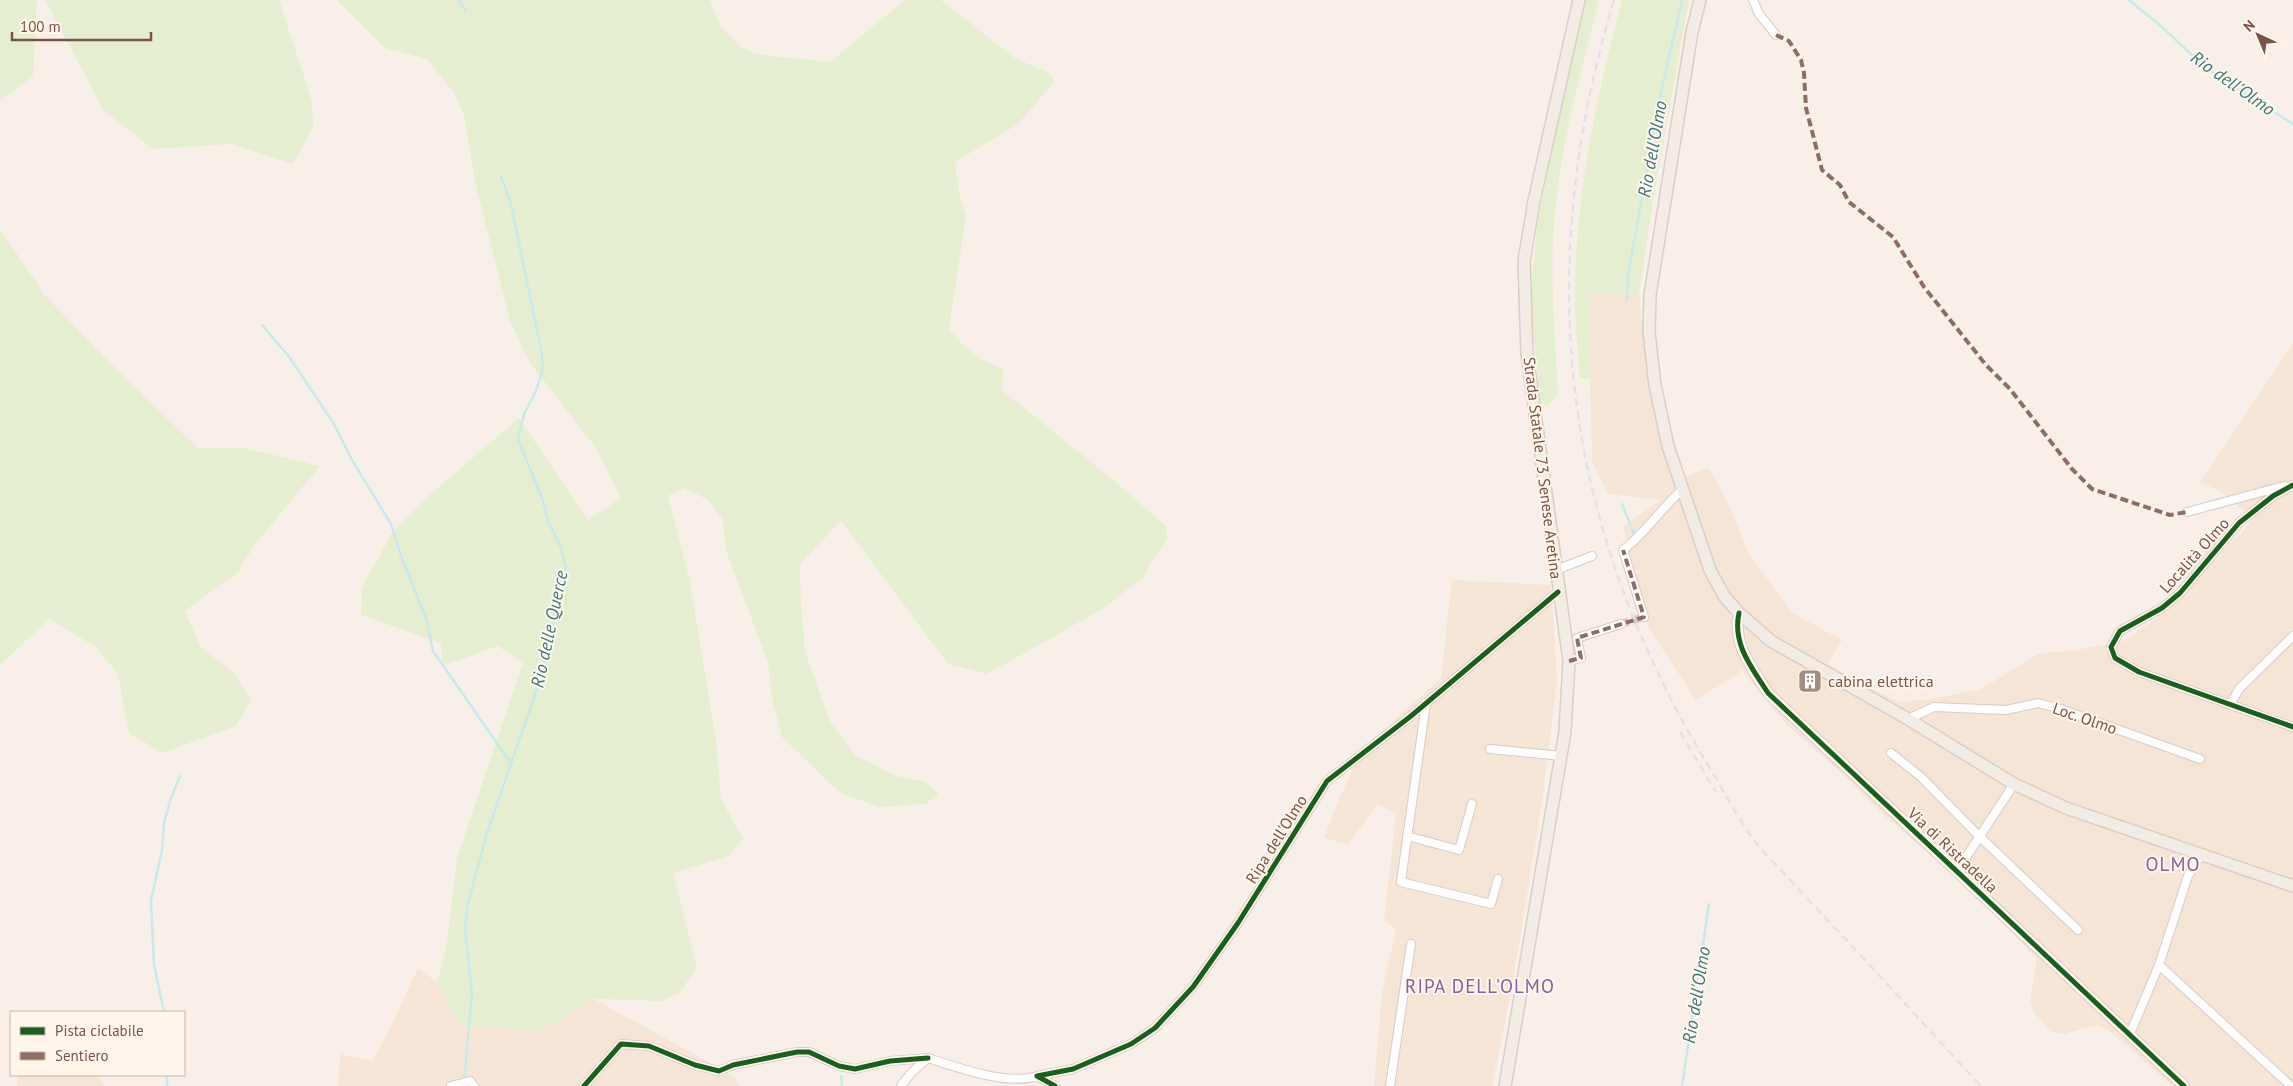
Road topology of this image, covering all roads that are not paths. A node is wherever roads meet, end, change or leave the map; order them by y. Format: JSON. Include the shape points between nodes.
{"nodes":[{"id":1,"x":1579,"y":0,"type":"edge"},
{"id":2,"x":1700,"y":0,"type":"edge"},
{"id":3,"x":1753,"y":0,"type":"edge"},
{"id":4,"x":1776,"y":35,"type":"dead end"},
{"id":5,"x":2293,"y":485,"type":"edge"},
{"id":6,"x":1683,"y":489,"type":"junction"},
{"id":7,"x":2187,"y":512,"type":"dead end"},
{"id":8,"x":1592,"y":556,"type":"dead end"},
{"id":9,"x":1556,"y":570,"type":"junction"},
{"id":10,"x":1558,"y":592,"type":"junction"},
{"id":11,"x":1739,"y":613,"type":"junction"},
{"id":12,"x":1644,"y":617,"type":"dead end"},
{"id":13,"x":1621,"y":624,"type":"tunnel mouth"},
{"id":14,"x":2293,"y":636,"type":"edge"},
{"id":15,"x":1569,"y":661,"type":"junction"},
{"id":16,"x":1426,"y":703,"type":"junction"},
{"id":17,"x":2230,"y":705,"type":"junction"},
{"id":18,"x":1908,"y":719,"type":"junction"},
{"id":19,"x":2293,"y":727,"type":"edge"},
{"id":20,"x":1490,"y":749,"type":"dead end"},
{"id":21,"x":1891,"y":753,"type":"dead end"},
{"id":22,"x":1562,"y":756,"type":"junction"},
{"id":23,"x":2200,"y":759,"type":"dead end"},
{"id":24,"x":2014,"y":784,"type":"junction"},
{"id":25,"x":1472,"y":804,"type":"dead end"},
{"id":26,"x":1407,"y":836,"type":"junction"},
{"id":27,"x":1979,"y":836,"type":"junction"},
{"id":28,"x":2201,"y":854,"type":"junction"},
{"id":29,"x":1957,"y":871,"type":"junction"},
{"id":30,"x":1498,"y":879,"type":"dead end"},
{"id":31,"x":2293,"y":886,"type":"edge"},
{"id":32,"x":2078,"y":930,"type":"dead end"},
{"id":33,"x":1411,"y":944,"type":"dead end"},
{"id":34,"x":2158,"y":965,"type":"junction"},
{"id":35,"x":2130,"y":1034,"type":"junction"},
{"id":36,"x":928,"y":1058,"type":"junction"},
{"id":37,"x":1039,"y":1080,"type":"edge"},
{"id":38,"x":451,"y":1086,"type":"edge"},
{"id":39,"x":474,"y":1086,"type":"edge"},
{"id":40,"x":584,"y":1086,"type":"edge"},
{"id":41,"x":901,"y":1086,"type":"edge"},
{"id":42,"x":1055,"y":1086,"type":"edge"},
{"id":43,"x":1390,"y":1086,"type":"edge"},
{"id":44,"x":1505,"y":1086,"type":"edge"},
{"id":45,"x":2184,"y":1086,"type":"edge"},
{"id":46,"x":2290,"y":1086,"type":"edge"}],
"edges":[{"from":1,"to":9,"type":"main road","name":"Strada Statale 73 Senese Aretina","via":[[1534,201],[1524,261],[1527,354]]},
{"from":2,"to":6,"type":"main road","via":[[1692,32],[1650,296],[1649,332],[1655,385],[1668,446]]},
{"from":3,"to":4,"type":"street","via":[[1758,14]]},
{"from":5,"to":7,"type":"street","name":"Località Olmo"},
{"from":5,"to":17,"type":"street","name":"Località Olmo","via":[[2273,496],[2239,523],[2180,593],[2162,608],[2120,631],[2111,647],[2115,658],[2124,665]]},
{"from":6,"to":11,"type":"main road","via":[[1710,570],[1724,596]]},
{"from":6,"to":12,"type":"street","via":[[1623,550]]},
{"from":8,"to":9,"type":"street"},
{"from":9,"to":10,"type":"main road","name":"Strada Statale 73 Senese Aretina"},
{"from":10,"to":15,"type":"main road","name":"Strada Statale 73 Senese Aretina"},
{"from":10,"to":16,"type":"street","name":"Ripa dell'Olmo"},
{"from":11,"to":18,"type":"main road","via":[[1771,641]]},
{"from":11,"to":29,"type":"street","name":"Via di Ristradella","via":[[1736,625],[1744,657],[1768,693]]},
{"from":13,"to":15,"type":"street","via":[[1577,638],[1581,658]]},
{"from":14,"to":17,"type":"street","via":[[2239,689]]},
{"from":15,"to":22,"type":"main road","name":"Strada Statale 73 Senese Aretina"},
{"from":16,"to":26,"type":"street"},
{"from":16,"to":37,"type":"street","name":"Ripa dell'Olmo","via":[[1327,781],[1238,923],[1193,987],[1155,1028],[1131,1044]]},
{"from":17,"to":19,"type":"street","name":"Località Olmo"},
{"from":18,"to":23,"type":"street","name":"Loc. Olmo","via":[[1934,707],[2006,710],[2038,703],[2061,708]]},
{"from":18,"to":24,"type":"main road"},
{"from":20,"to":22,"type":"street"},
{"from":21,"to":27,"type":"street","via":[[1921,777]]},
{"from":22,"to":44,"type":"main road","name":"Strada Statale 73 Senese Aretina"},
{"from":24,"to":27,"type":"street"},
{"from":24,"to":28,"type":"main road","via":[[2066,808]]},
{"from":25,"to":26,"type":"street","via":[[1460,850]]},
{"from":26,"to":30,"type":"street","via":[[1400,882],[1491,904]]},
{"from":27,"to":29,"type":"street"},
{"from":27,"to":32,"type":"street"},
{"from":28,"to":31,"type":"main road"},
{"from":28,"to":34,"type":"street","via":[[2188,876]]},
{"from":29,"to":35,"type":"street","name":"Via di Ristradella"},
{"from":33,"to":43,"type":"street"},
{"from":34,"to":35,"type":"street"},
{"from":34,"to":46,"type":"street"},
{"from":35,"to":45,"type":"street","name":"Via di Ristradella"},
{"from":36,"to":37,"type":"street","name":"Ripa dell'Olmo","via":[[975,1074]]},
{"from":36,"to":40,"type":"street","via":[[890,1061],[855,1069],[839,1066],[809,1052],[797,1052],[733,1065],[719,1071],[649,1046],[621,1044]]},
{"from":36,"to":41,"type":"street","via":[[911,1072]]},
{"from":37,"to":42,"type":"street"},
{"from":38,"to":39,"type":"street","via":[[470,1081]]}]}
